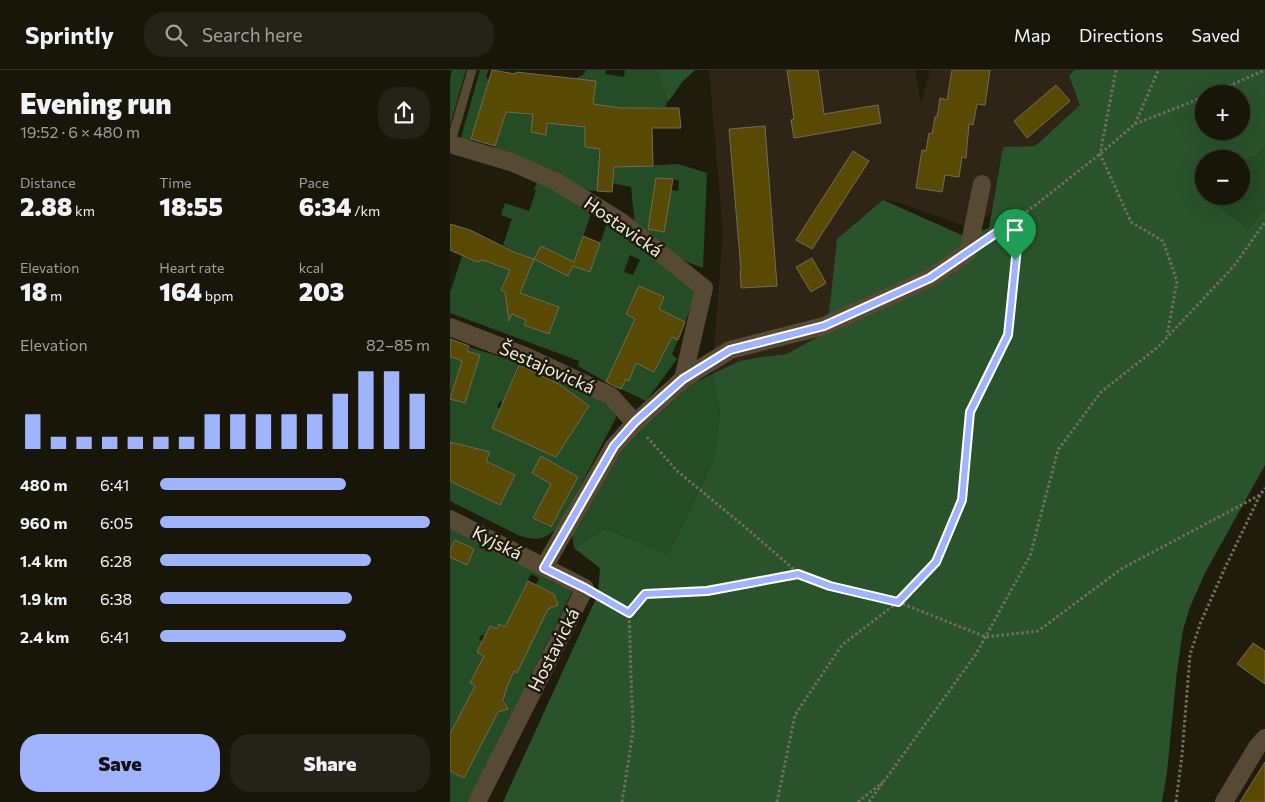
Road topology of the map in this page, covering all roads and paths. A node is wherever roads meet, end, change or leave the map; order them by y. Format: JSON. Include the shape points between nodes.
{"nodes":[{"id":1,"x":472,"y":70,"type":"edge"},
{"id":2,"x":1116,"y":70,"type":"edge"},
{"id":3,"x":1160,"y":70,"type":"edge"},
{"id":4,"x":1265,"y":70,"type":"edge"},
{"id":5,"x":1231,"y":85,"type":"edge"},
{"id":6,"x":1195,"y":101,"type":"edge"},
{"id":7,"x":1135,"y":124,"type":"junction"},
{"id":8,"x":450,"y":144,"type":"edge"},
{"id":9,"x":1100,"y":154,"type":"junction"},
{"id":10,"x":982,"y":184,"type":"dead end"},
{"id":11,"x":1015,"y":220,"type":"junction"},
{"id":12,"x":1265,"y":222,"type":"edge"},
{"id":13,"x":968,"y":252,"type":"junction"},
{"id":14,"x":450,"y":327,"type":"edge"},
{"id":15,"x":1167,"y":337,"type":"junction"},
{"id":16,"x":683,"y":379,"type":"junction"},
{"id":17,"x":635,"y":422,"type":"junction"},
{"id":18,"x":1265,"y":488,"type":"edge"},
{"id":19,"x":1260,"y":495,"type":"junction"},
{"id":20,"x":450,"y":519,"type":"edge"},
{"id":21,"x":544,"y":568,"type":"junction"},
{"id":22,"x":798,"y":574,"type":"junction"},
{"id":23,"x":585,"y":588,"type":"junction"},
{"id":24,"x":898,"y":602,"type":"junction"},
{"id":25,"x":629,"y":613,"type":"junction"},
{"id":26,"x":986,"y":637,"type":"junction"},
{"id":27,"x":1265,"y":738,"type":"edge"},
{"id":28,"x":887,"y":779,"type":"junction"},
{"id":29,"x":477,"y":802,"type":"edge"},
{"id":30,"x":622,"y":802,"type":"edge"},
{"id":31,"x":777,"y":802,"type":"edge"},
{"id":32,"x":858,"y":802,"type":"edge"},
{"id":33,"x":870,"y":802,"type":"edge"},
{"id":34,"x":1176,"y":802,"type":"edge"},
{"id":35,"x":1224,"y":802,"type":"edge"}],
"edges":[{"from":1,"to":8,"type":"lane"},
{"from":2,"to":9,"type":"path"},
{"from":3,"to":7,"type":"path"},
{"from":4,"to":5,"type":"path"},
{"from":6,"to":7,"type":"path"},
{"from":7,"to":9,"type":"path"},
{"from":8,"to":16,"type":"street","name":"Hostavická","via":[[511,162],[555,181],[623,222],[704,288]]},
{"from":9,"to":11,"type":"path"},
{"from":9,"to":15,"type":"path","via":[[1131,222],[1163,241],[1177,281]]},
{"from":10,"to":13,"type":"street"},
{"from":11,"to":13,"type":"path"},
{"from":11,"to":24,"type":"path","via":[[1018,238],[1008,335],[970,412],[962,500],[936,562]]},
{"from":12,"to":15,"type":"path","via":[[1234,266]]},
{"from":13,"to":16,"type":"street","via":[[930,278],[824,326],[730,350]]},
{"from":14,"to":17,"type":"street","name":"Šestajovická","via":[[525,356],[611,396]]},
{"from":15,"to":26,"type":"path","via":[[1158,348],[1101,392],[1058,450],[1030,556]]},
{"from":16,"to":17,"type":"street"},
{"from":17,"to":21,"type":"street","via":[[614,446]]},
{"from":17,"to":22,"type":"path","via":[[676,471]]},
{"from":18,"to":19,"type":"path"},
{"from":19,"to":26,"type":"path","via":[[1121,569],[1038,631]]},
{"from":19,"to":34,"type":"path","via":[[1200,624],[1190,655]]},
{"from":20,"to":21,"type":"street","name":"Kyjská"},
{"from":21,"to":23,"type":"street","name":"Hostavická"},
{"from":22,"to":24,"type":"path","via":[[830,586]]},
{"from":22,"to":25,"type":"path","via":[[707,591],[645,594]]},
{"from":23,"to":25,"type":"path"},
{"from":23,"to":29,"type":"street","name":"Hostavická"},
{"from":24,"to":26,"type":"path"},
{"from":24,"to":31,"type":"path","via":[[842,644],[795,714]]},
{"from":25,"to":30,"type":"path","via":[[634,732]]},
{"from":26,"to":28,"type":"path"},
{"from":27,"to":35,"type":"street"},
{"from":28,"to":32,"type":"path"},
{"from":28,"to":33,"type":"path"}]}
